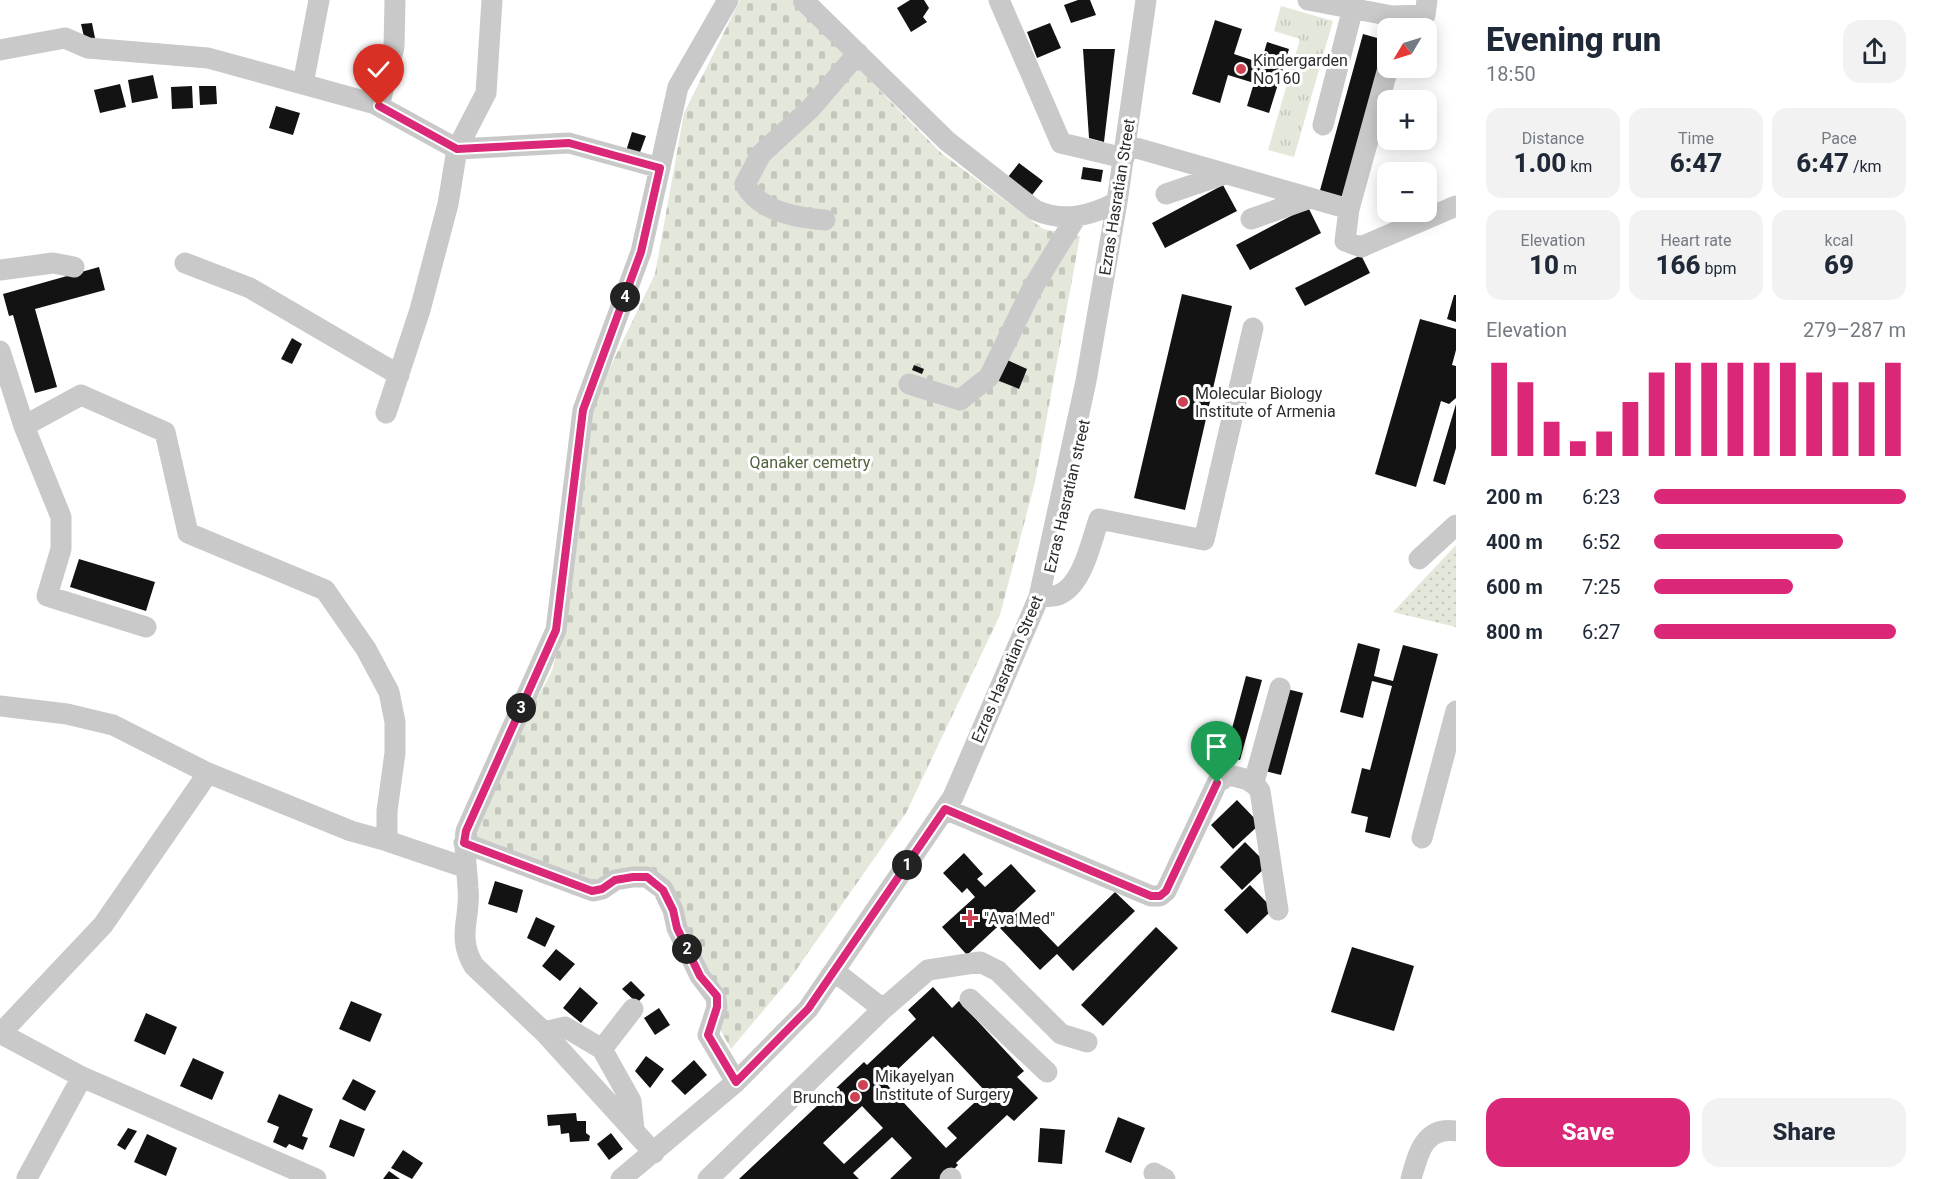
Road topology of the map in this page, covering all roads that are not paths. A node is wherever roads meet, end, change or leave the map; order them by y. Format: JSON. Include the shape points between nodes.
{"nodes":[{"id":1,"x":319,"y":0,"type":"edge"},
{"id":2,"x":395,"y":0,"type":"edge"},
{"id":3,"x":492,"y":0,"type":"edge"},
{"id":4,"x":728,"y":0,"type":"edge"},
{"id":5,"x":803,"y":0,"type":"edge"},
{"id":6,"x":999,"y":0,"type":"edge"},
{"id":7,"x":1146,"y":0,"type":"edge"},
{"id":8,"x":1153,"y":0,"type":"edge"},
{"id":9,"x":1308,"y":0,"type":"edge"},
{"id":10,"x":1427,"y":0,"type":"edge"},
{"id":11,"x":1354,"y":5,"type":"edge"},
{"id":12,"x":1384,"y":18,"type":"edge"},
{"id":13,"x":1411,"y":18,"type":"edge"},
{"id":14,"x":0,"y":50,"type":"edge"},
{"id":15,"x":858,"y":53,"type":"junction"},
{"id":16,"x":1385,"y":78,"type":"edge"},
{"id":17,"x":303,"y":84,"type":"junction"},
{"id":18,"x":379,"y":106,"type":"junction"},
{"id":19,"x":1323,"y":125,"type":"dead end"},
{"id":20,"x":457,"y":149,"type":"junction"},
{"id":21,"x":1127,"y":150,"type":"junction"},
{"id":22,"x":660,"y":168,"type":"junction"},
{"id":23,"x":1225,"y":174,"type":"junction"},
{"id":24,"x":1166,"y":194,"type":"dead end"},
{"id":25,"x":1310,"y":198,"type":"junction"},
{"id":26,"x":1117,"y":202,"type":"junction"},
{"id":27,"x":1456,"y":206,"type":"edge"},
{"id":28,"x":1349,"y":209,"type":"junction"},
{"id":29,"x":1076,"y":216,"type":"junction"},
{"id":30,"x":1251,"y":219,"type":"dead end"},
{"id":31,"x":825,"y":220,"type":"dead end"},
{"id":32,"x":185,"y":263,"type":"dead end"},
{"id":33,"x":74,"y":267,"type":"dead end"},
{"id":34,"x":0,"y":270,"type":"edge"},
{"id":35,"x":1252,"y":328,"type":"dead end"},
{"id":36,"x":0,"y":351,"type":"edge"},
{"id":37,"x":399,"y":375,"type":"junction"},
{"id":38,"x":909,"y":384,"type":"dead end"},
{"id":39,"x":386,"y":413,"type":"dead end"},
{"id":40,"x":24,"y":426,"type":"junction"},
{"id":41,"x":1456,"y":525,"type":"edge"},
{"id":42,"x":1419,"y":559,"type":"dead end"},
{"id":43,"x":1041,"y":596,"type":"junction"},
{"id":44,"x":146,"y":627,"type":"dead end"},
{"id":45,"x":1280,"y":688,"type":"dead end"},
{"id":46,"x":0,"y":706,"type":"edge"},
{"id":47,"x":1456,"y":711,"type":"edge"},
{"id":48,"x":207,"y":773,"type":"junction"},
{"id":49,"x":1254,"y":782,"type":"junction"},
{"id":50,"x":948,"y":810,"type":"junction"},
{"id":51,"x":1422,"y":838,"type":"dead end"},
{"id":52,"x":387,"y":841,"type":"junction"},
{"id":53,"x":464,"y":843,"type":"junction"},
{"id":54,"x":464,"y":867,"type":"junction"},
{"id":55,"x":1278,"y":910,"type":"dead end"},
{"id":56,"x":837,"y":973,"type":"junction"},
{"id":57,"x":970,"y":999,"type":"dead end"},
{"id":58,"x":633,"y":1009,"type":"dead end"},
{"id":59,"x":883,"y":1009,"type":"junction"},
{"id":60,"x":1046,"y":1022,"type":"junction"},
{"id":61,"x":544,"y":1032,"type":"junction"},
{"id":62,"x":1,"y":1033,"type":"edge"},
{"id":63,"x":1086,"y":1042,"type":"dead end"},
{"id":64,"x":1021,"y":1047,"type":"junction"},
{"id":65,"x":602,"y":1048,"type":"junction"},
{"id":66,"x":1047,"y":1072,"type":"dead end"},
{"id":67,"x":82,"y":1077,"type":"junction"},
{"id":68,"x":736,"y":1082,"type":"junction"},
{"id":69,"x":634,"y":1129,"type":"junction"},
{"id":70,"x":1456,"y":1131,"type":"edge"},
{"id":71,"x":654,"y":1153,"type":"junction"},
{"id":72,"x":27,"y":1178,"type":"edge"},
{"id":73,"x":316,"y":1179,"type":"edge"},
{"id":74,"x":621,"y":1179,"type":"edge"},
{"id":75,"x":631,"y":1179,"type":"edge"},
{"id":76,"x":708,"y":1179,"type":"edge"},
{"id":77,"x":1411,"y":1179,"type":"edge"}],
"edges":[{"from":1,"to":17,"type":"street"},
{"from":2,"to":18,"type":"street","via":[[394,47]]},
{"from":3,"to":20,"type":"street","via":[[486,93]]},
{"from":4,"to":22,"type":"street","via":[[678,87]]},
{"from":5,"to":15,"type":"street"},
{"from":6,"to":21,"type":"street","via":[[1061,143]]},
{"from":7,"to":21,"type":"street","name":"Ezras Hasratian Street"},
{"from":8,"to":21,"type":"street","name":"Ezras Hasratian street"},
{"from":9,"to":11,"type":"street"},
{"from":10,"to":13,"type":"street","via":[[1425,15]]},
{"from":11,"to":12,"type":"street"},
{"from":11,"to":19,"type":"street"},
{"from":14,"to":17,"type":"street","via":[[65,38],[88,48],[208,58]]},
{"from":15,"to":29,"type":"street","via":[[947,141],[1035,210],[1050,217]]},
{"from":15,"to":31,"type":"street","via":[[811,108],[761,154],[745,184],[755,197],[778,210]]},
{"from":16,"to":28,"type":"street"},
{"from":17,"to":18,"type":"street"},
{"from":18,"to":20,"type":"street"},
{"from":20,"to":22,"type":"street","via":[[569,143]]},
{"from":20,"to":37,"type":"street","via":[[448,204]]},
{"from":21,"to":23,"type":"street"},
{"from":21,"to":26,"type":"street","name":"Ezras Hasratian Street"},
{"from":21,"to":43,"type":"street","name":"Ezras Hasratian street","via":[[1089,401]]},
{"from":22,"to":53,"type":"street","via":[[641,252],[583,410],[556,630]]},
{"from":23,"to":24,"type":"street"},
{"from":23,"to":25,"type":"street"},
{"from":25,"to":28,"type":"street"},
{"from":25,"to":30,"type":"street"},
{"from":26,"to":29,"type":"street"},
{"from":26,"to":43,"type":"street","name":"Ezras Hasratian Street","via":[[1086,381]]},
{"from":27,"to":28,"type":"street","via":[[1361,247],[1345,241]]},
{"from":29,"to":38,"type":"street","via":[[1032,289],[989,377],[960,400]]},
{"from":32,"to":37,"type":"street","via":[[250,288]]},
{"from":33,"to":34,"type":"street","via":[[53,263]]},
{"from":35,"to":43,"type":"street","via":[[1204,540],[1099,519],[1070,588],[1057,596]]},
{"from":36,"to":40,"type":"street"},
{"from":37,"to":39,"type":"street"},
{"from":40,"to":44,"type":"street","via":[[61,517],[61,549],[47,596]]},
{"from":40,"to":52,"type":"street","via":[[81,395],[165,432],[188,533],[325,590],[366,649],[389,692],[395,722],[395,753]]},
{"from":41,"to":42,"type":"street"},
{"from":43,"to":50,"type":"street","name":"Ezras Hasratian Street"},
{"from":45,"to":49,"type":"street"},
{"from":46,"to":48,"type":"street","via":[[68,714],[112,725]]},
{"from":47,"to":51,"type":"street"},
{"from":48,"to":52,"type":"street","via":[[351,831]]},
{"from":48,"to":62,"type":"street","via":[[103,925]]},
{"from":49,"to":50,"type":"street","via":[[1228,775],[1217,783],[1166,891],[1160,896],[1151,896]]},
{"from":49,"to":55,"type":"street","via":[[1260,791]]},
{"from":50,"to":56,"type":"street","name":"Ezras Hasratian Street"},
{"from":52,"to":54,"type":"street"},
{"from":53,"to":54,"type":"street"},
{"from":53,"to":68,"type":"street","via":[[592,891],[633,877],[647,877],[663,890],[700,976],[717,996],[708,1035]]},
{"from":54,"to":61,"type":"street","via":[[469,888],[466,953],[474,966]]},
{"from":56,"to":59,"type":"street"},
{"from":56,"to":68,"type":"street","name":"Ezras Hasratian Street","via":[[808,1009]]},
{"from":56,"to":75,"type":"street","via":[[813,1011],[740,1086]]},
{"from":57,"to":64,"type":"street"},
{"from":58,"to":65,"type":"street"},
{"from":59,"to":60,"type":"street","via":[[928,970],[981,962],[998,971]]},
{"from":59,"to":76,"type":"street"},
{"from":60,"to":63,"type":"street","via":[[1061,1034]]},
{"from":60,"to":64,"type":"street"},
{"from":61,"to":65,"type":"street","via":[[565,1027]]},
{"from":61,"to":69,"type":"street"},
{"from":62,"to":67,"type":"street"},
{"from":64,"to":66,"type":"street"},
{"from":65,"to":69,"type":"street","via":[[631,1101]]},
{"from":67,"to":72,"type":"street"},
{"from":67,"to":73,"type":"street"},
{"from":68,"to":71,"type":"street","name":"Ezras Hasratian Street"},
{"from":69,"to":71,"type":"street"},
{"from":70,"to":77,"type":"street","via":[[1429,1136],[1420,1148]]},
{"from":71,"to":74,"type":"street","name":"Ezras Hasratian Street"}]}
